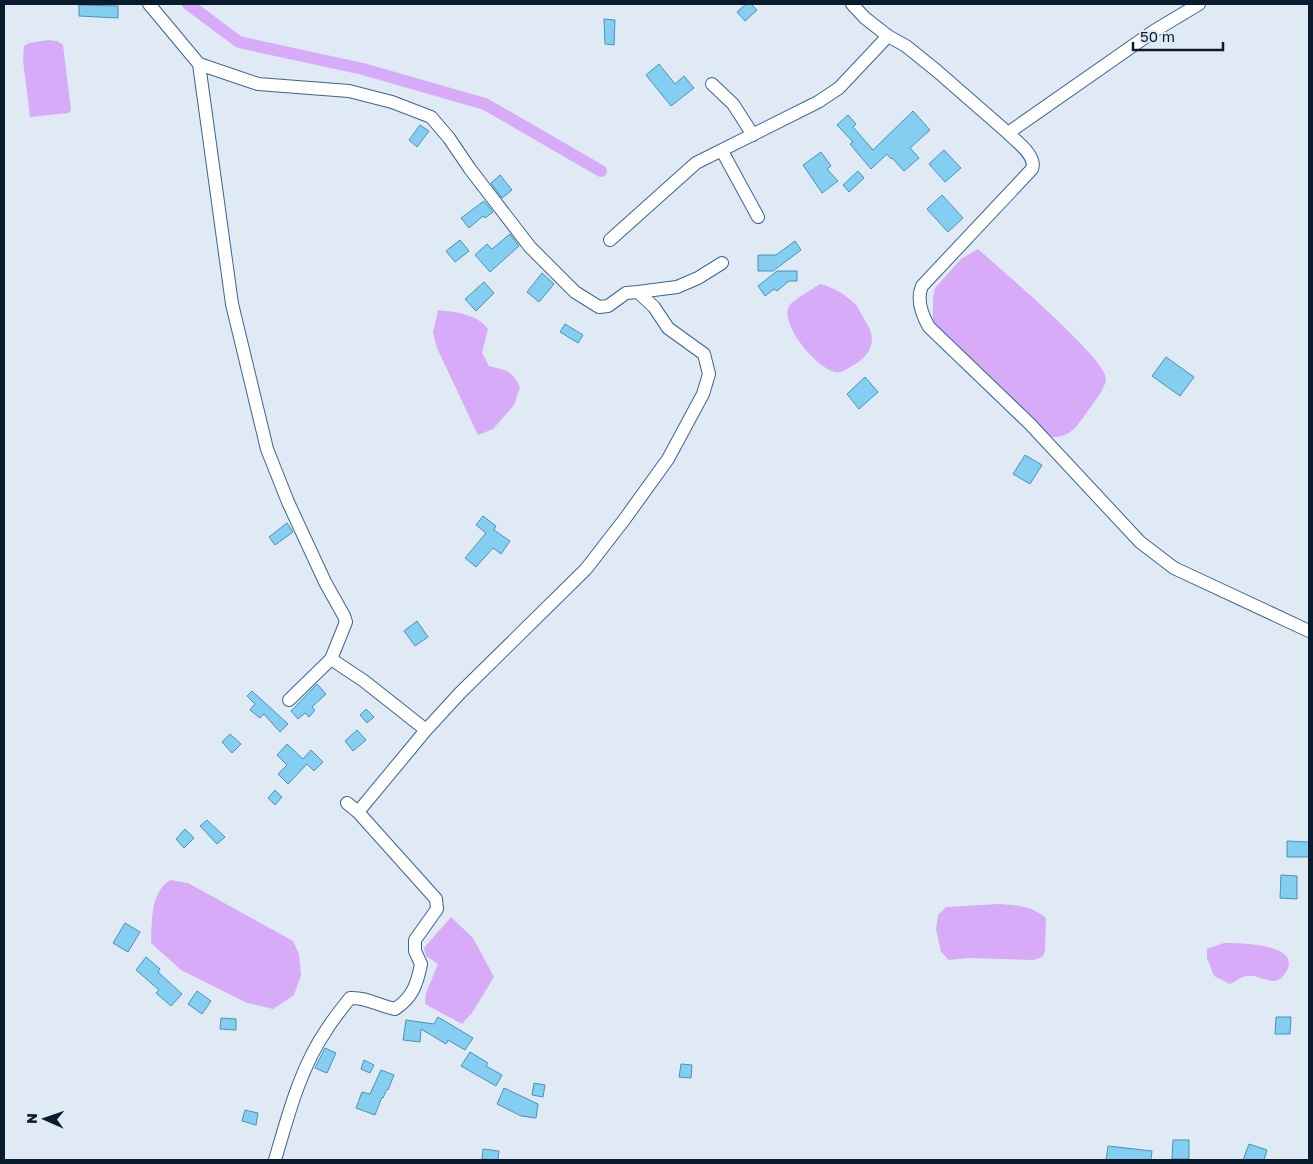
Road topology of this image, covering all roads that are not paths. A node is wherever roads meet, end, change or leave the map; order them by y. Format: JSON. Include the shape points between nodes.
{"nodes":[{"id":1,"x":149,"y":4,"type":"edge"},
{"id":2,"x":852,"y":4,"type":"edge"},
{"id":3,"x":1199,"y":4,"type":"edge"},
{"id":4,"x":888,"y":36,"type":"junction"},
{"id":5,"x":199,"y":64,"type":"junction"},
{"id":6,"x":712,"y":84,"type":"dead end"},
{"id":7,"x":1008,"y":133,"type":"junction"},
{"id":8,"x":754,"y":135,"type":"junction"},
{"id":9,"x":722,"y":151,"type":"junction"},
{"id":10,"x":758,"y":217,"type":"dead end"},
{"id":11,"x":610,"y":240,"type":"dead end"},
{"id":12,"x":722,"y":263,"type":"dead end"},
{"id":13,"x":638,"y":292,"type":"junction"},
{"id":14,"x":1309,"y":631,"type":"edge"},
{"id":15,"x":331,"y":659,"type":"junction"},
{"id":16,"x":290,"y":700,"type":"dead end"},
{"id":17,"x":426,"y":730,"type":"junction"},
{"id":18,"x":347,"y":803,"type":"dead end"},
{"id":19,"x":358,"y":812,"type":"junction"},
{"id":20,"x":275,"y":1160,"type":"edge"}],
"edges":[{"from":1,"to":5,"type":"street"},
{"from":2,"to":4,"type":"street"},
{"from":3,"to":7,"type":"street","via":[[1154,31]]},
{"from":4,"to":7,"type":"street","via":[[922,58]]},
{"from":4,"to":8,"type":"street","via":[[840,88]]},
{"from":5,"to":13,"type":"street","via":[[258,84],[349,91],[392,102],[431,117],[530,247],[575,292],[599,307],[608,306],[626,293]]},
{"from":5,"to":15,"type":"street","via":[[232,304],[268,449],[288,502],[346,622]]},
{"from":6,"to":8,"type":"street","via":[[734,104]]},
{"from":7,"to":14,"type":"street","via":[[1032,158],[1034,165],[922,286],[919,297],[924,319],[1030,424],[1140,542],[1174,568]]},
{"from":8,"to":9,"type":"street"},
{"from":9,"to":10,"type":"street"},
{"from":9,"to":11,"type":"street","via":[[696,163]]},
{"from":12,"to":13,"type":"street","via":[[677,287]]},
{"from":13,"to":17,"type":"street","via":[[654,307],[668,328],[704,354],[709,374],[702,394],[668,460],[586,569]]},
{"from":15,"to":16,"type":"street"},
{"from":15,"to":17,"type":"street"},
{"from":17,"to":19,"type":"street"},
{"from":18,"to":19,"type":"street"},
{"from":19,"to":20,"type":"street","via":[[436,898],[437,909],[413,946],[421,964],[407,1002],[394,1010],[361,998],[350,998],[326,1030],[308,1061],[284,1124]]}]}
